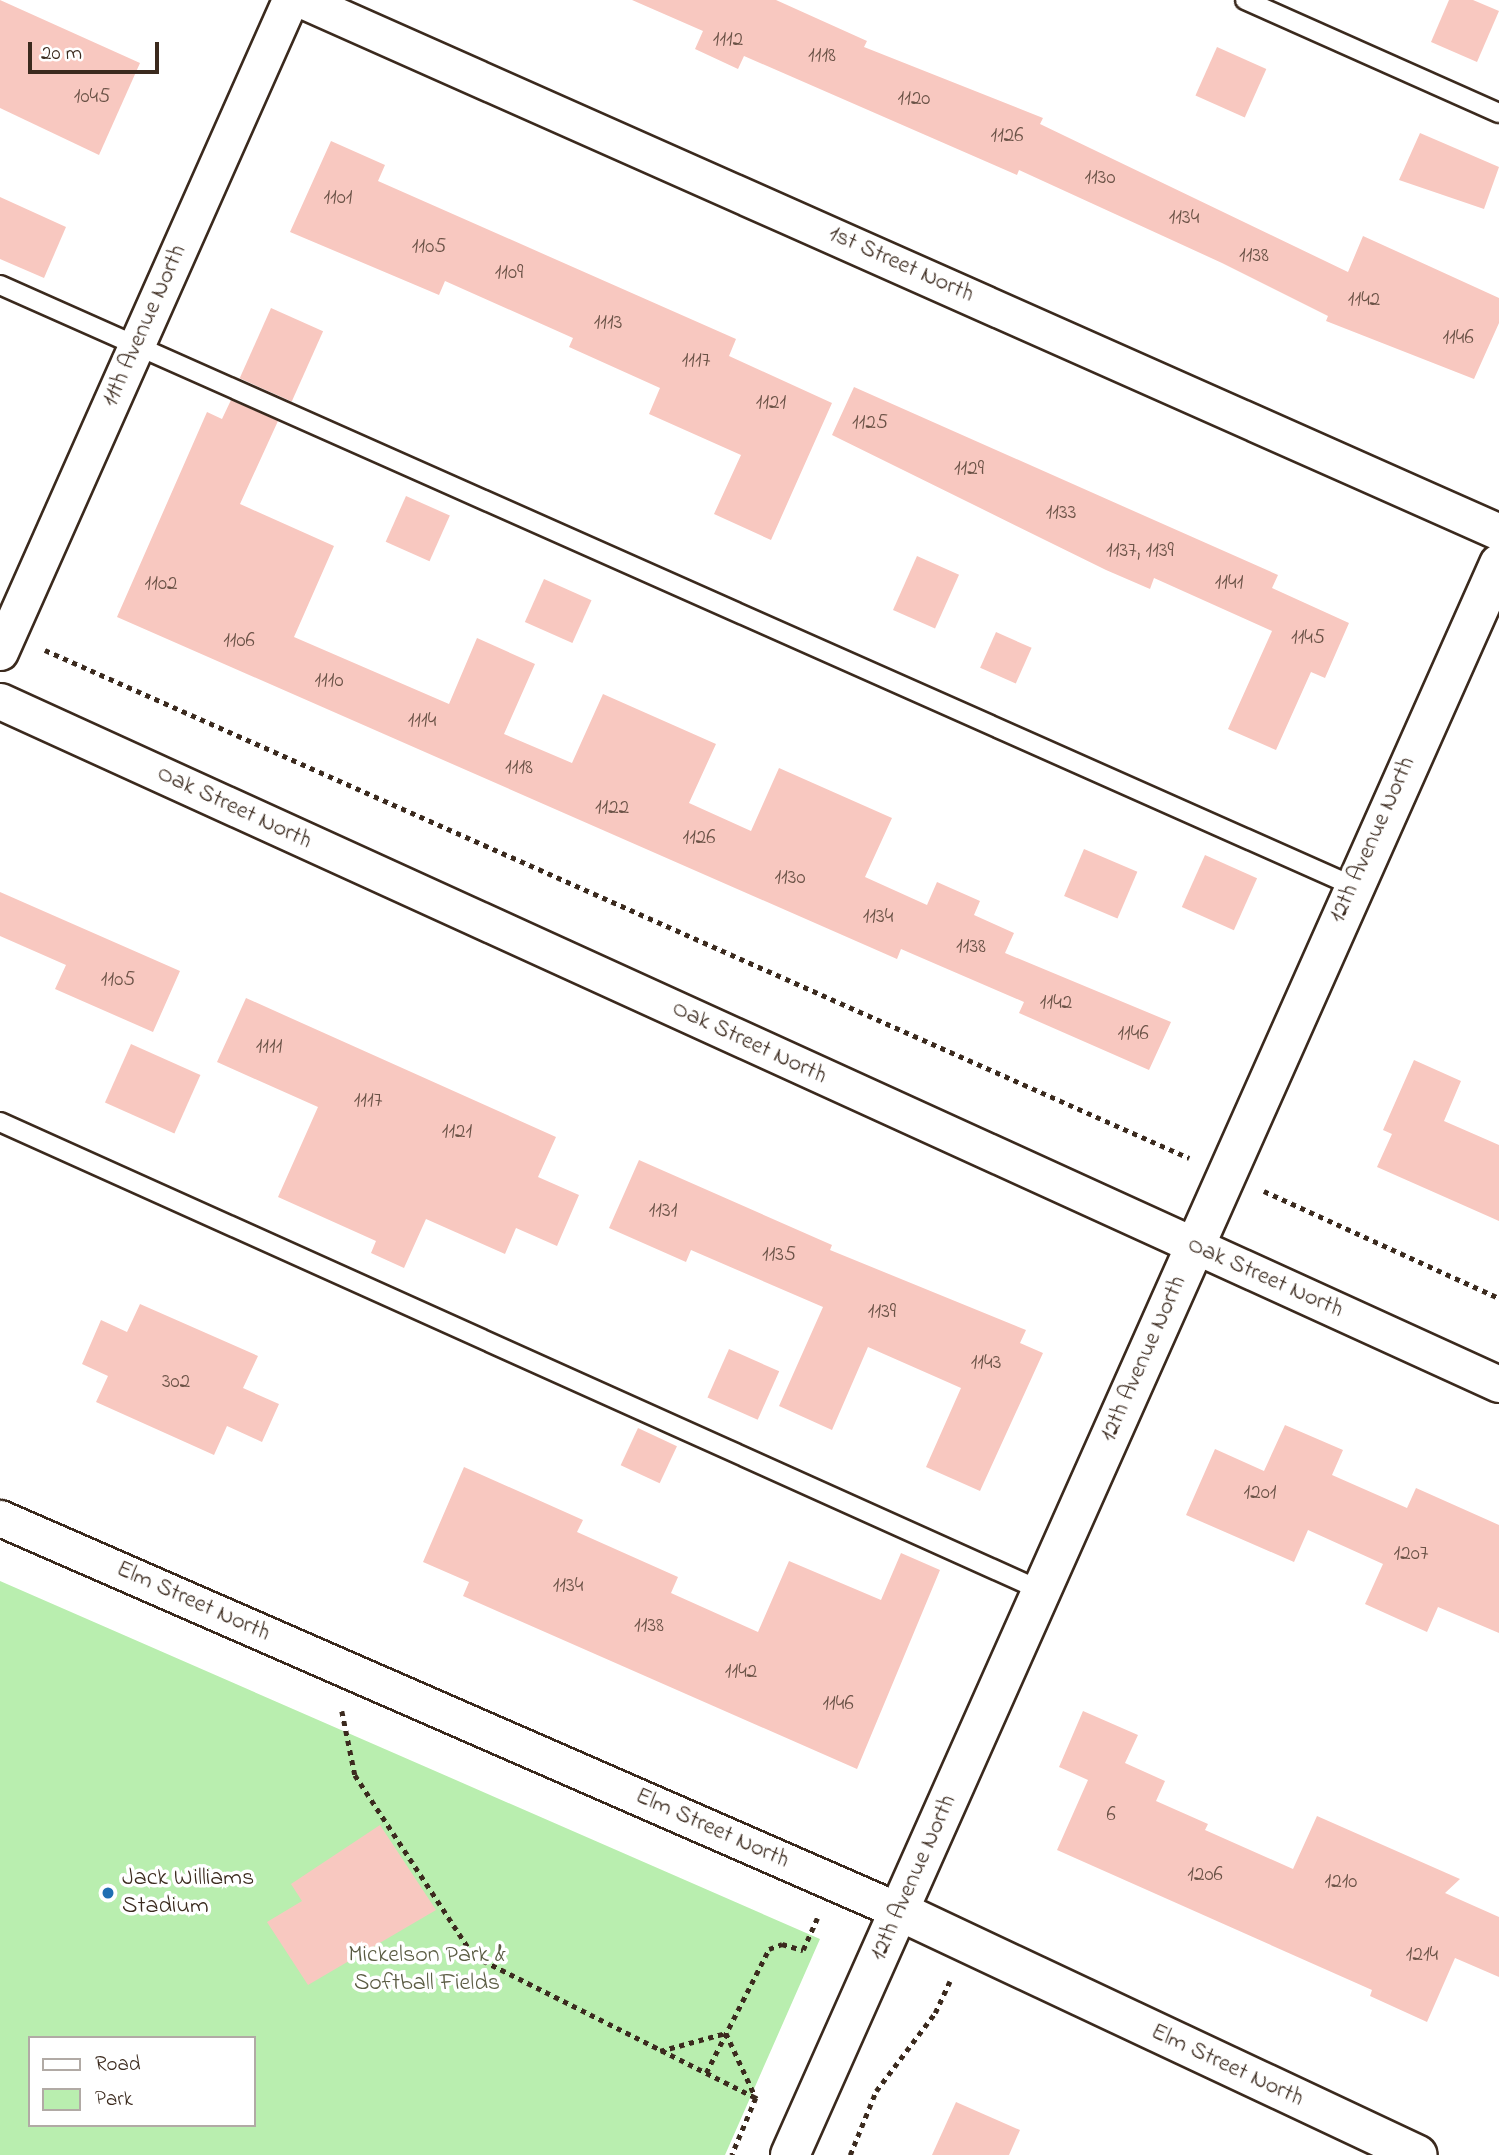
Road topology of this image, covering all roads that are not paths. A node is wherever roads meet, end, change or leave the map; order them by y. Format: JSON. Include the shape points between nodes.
{"nodes":[{"id":1,"x":290,"y":0,"type":"edge"},
{"id":2,"x":302,"y":0,"type":"edge"},
{"id":3,"x":1245,"y":0,"type":"edge"},
{"id":4,"x":1499,"y":113,"type":"edge"},
{"id":5,"x":0,"y":285,"type":"edge"},
{"id":6,"x":136,"y":345,"type":"junction"},
{"id":7,"x":1499,"y":532,"type":"edge"},
{"id":8,"x":1499,"y":564,"type":"edge"},
{"id":9,"x":4,"y":643,"type":"edge"},
{"id":10,"x":0,"y":701,"type":"edge"},
{"id":11,"x":1351,"y":886,"type":"junction"},
{"id":12,"x":0,"y":1122,"type":"edge"},
{"id":13,"x":1194,"y":1245,"type":"junction"},
{"id":14,"x":1499,"y":1384,"type":"edge"},
{"id":15,"x":0,"y":1518,"type":"edge"},
{"id":16,"x":1042,"y":1591,"type":"junction"},
{"id":17,"x":900,"y":1911,"type":"junction"},
{"id":18,"x":790,"y":2155,"type":"edge"},
{"id":19,"x":1418,"y":2155,"type":"edge"}],
"edges":[{"from":1,"to":6,"type":"street","name":"11th Avenue North"},
{"from":2,"to":7,"type":"street","name":"1st Street North"},
{"from":3,"to":4,"type":"lane"},
{"from":5,"to":6,"type":"lane"},
{"from":6,"to":9,"type":"street","name":"11th Avenue North"},
{"from":6,"to":11,"type":"lane"},
{"from":8,"to":11,"type":"main road","name":"12th Avenue North"},
{"from":10,"to":13,"type":"street","name":"Oak Street North"},
{"from":11,"to":13,"type":"main road","name":"12th Avenue North"},
{"from":12,"to":16,"type":"lane"},
{"from":13,"to":14,"type":"street","name":"Oak Street North"},
{"from":13,"to":16,"type":"main road","name":"12th Avenue North"},
{"from":15,"to":17,"type":"street","name":"Elm Street North"},
{"from":16,"to":17,"type":"main road","name":"12th Avenue North"},
{"from":17,"to":18,"type":"main road","name":"12th Avenue North"},
{"from":17,"to":19,"type":"main road","name":"Elm Street North"}]}
